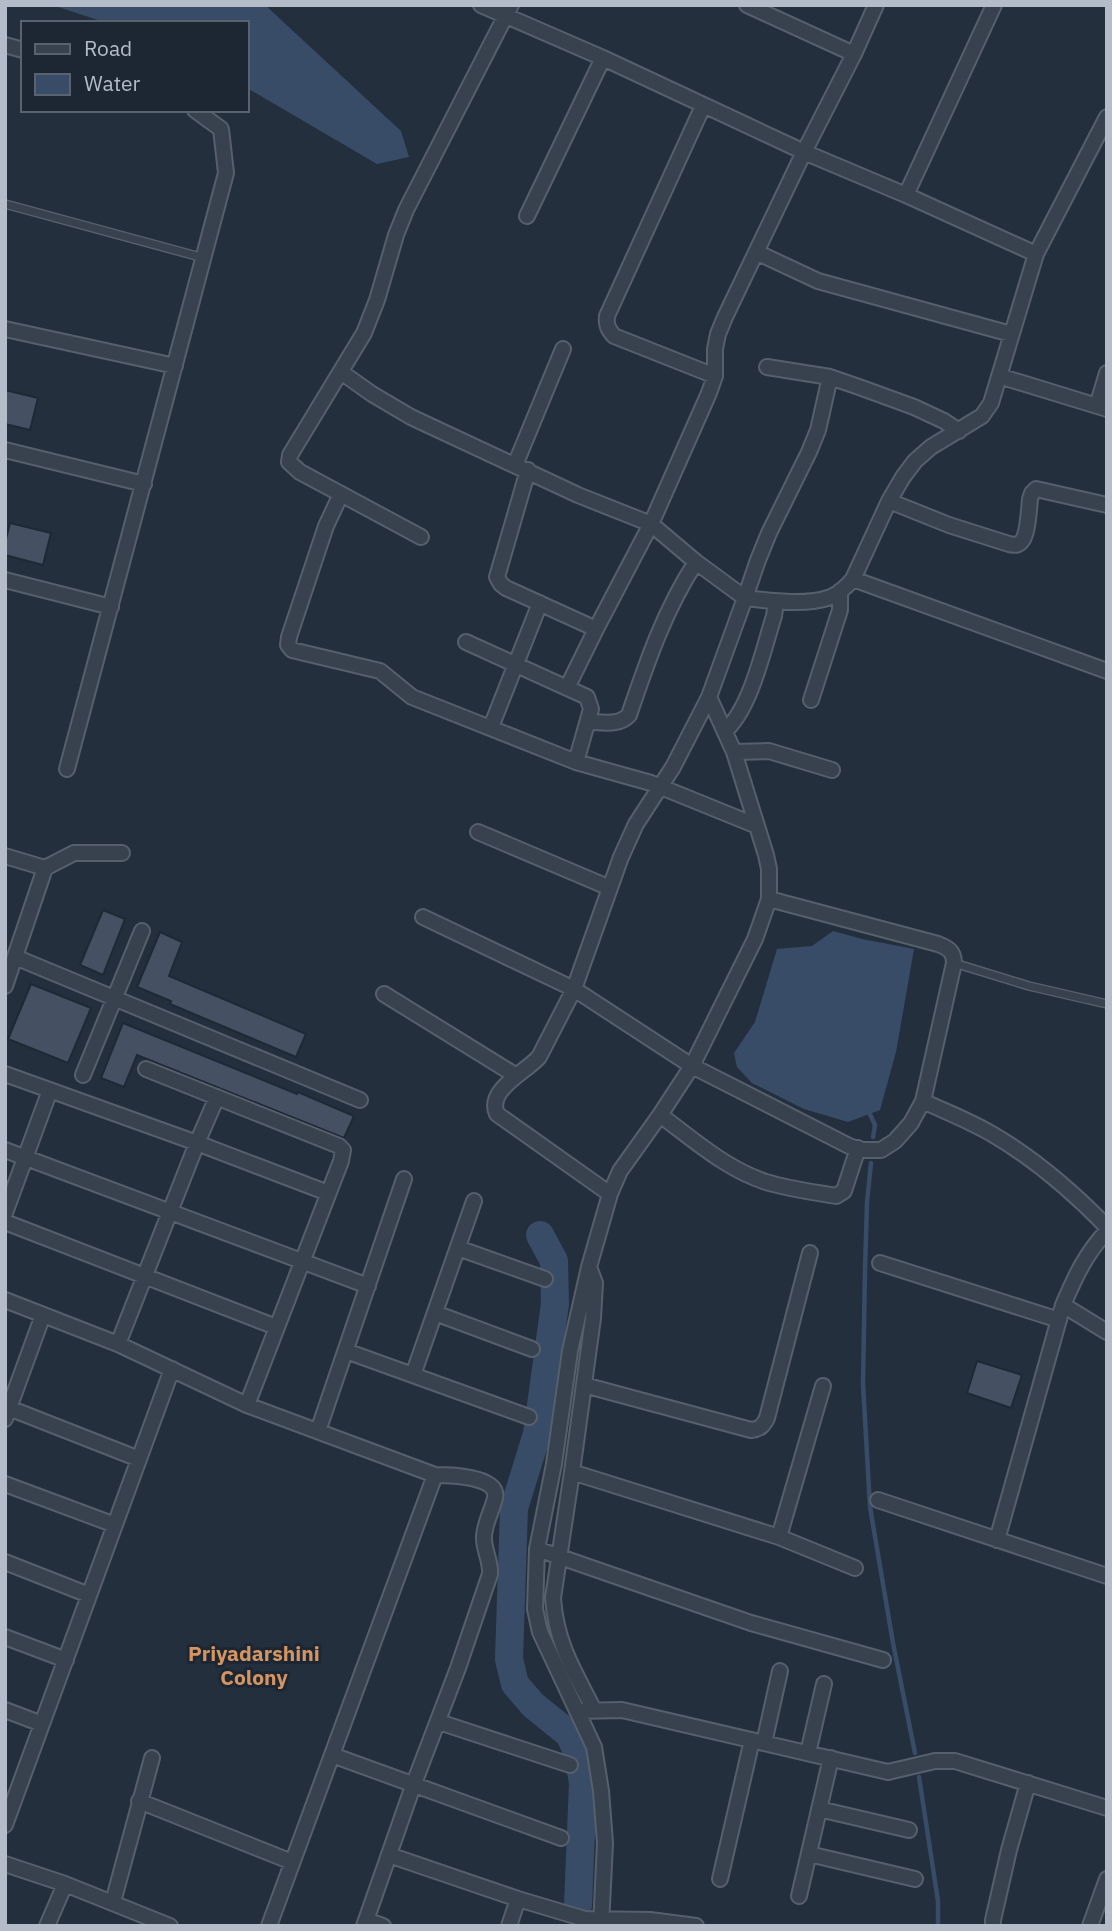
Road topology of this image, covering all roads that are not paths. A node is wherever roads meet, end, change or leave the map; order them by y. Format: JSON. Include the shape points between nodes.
{"nodes":[{"id":1,"x":481,"y":5,"type":"edge"},
{"id":2,"x":747,"y":5,"type":"edge"},
{"id":3,"x":876,"y":5,"type":"edge"},
{"id":4,"x":994,"y":5,"type":"edge"},
{"id":5,"x":508,"y":11,"type":"edge"},
{"id":6,"x":854,"y":54,"type":"junction"},
{"id":7,"x":603,"y":58,"type":"junction"},
{"id":8,"x":703,"y":106,"type":"junction"},
{"id":9,"x":198,"y":112,"type":"edge"},
{"id":10,"x":1107,"y":117,"type":"edge"},
{"id":11,"x":804,"y":152,"type":"junction"},
{"id":12,"x":906,"y":195,"type":"junction"},
{"id":13,"x":5,"y":204,"type":"edge"},
{"id":14,"x":527,"y":216,"type":"dead end"},
{"id":15,"x":756,"y":252,"type":"junction"},
{"id":16,"x":1036,"y":254,"type":"junction"},
{"id":17,"x":204,"y":258,"type":"junction"},
{"id":18,"x":5,"y":329,"type":"edge"},
{"id":19,"x":1012,"y":334,"type":"junction"},
{"id":20,"x":563,"y":349,"type":"dead end"},
{"id":21,"x":175,"y":366,"type":"junction"},
{"id":22,"x":767,"y":367,"type":"dead end"},
{"id":23,"x":341,"y":372,"type":"junction"},
{"id":24,"x":1107,"y":373,"type":"edge"},
{"id":25,"x":715,"y":376,"type":"junction"},
{"id":26,"x":999,"y":376,"type":"junction"},
{"id":27,"x":830,"y":377,"type":"junction"},
{"id":28,"x":1102,"y":408,"type":"edge"},
{"id":29,"x":959,"y":431,"type":"junction"},
{"id":30,"x":5,"y":450,"type":"edge"},
{"id":31,"x":522,"y":468,"type":"junction"},
{"id":32,"x":144,"y":484,"type":"junction"},
{"id":33,"x":341,"y":494,"type":"junction"},
{"id":34,"x":889,"y":501,"type":"junction"},
{"id":35,"x":1107,"y":505,"type":"edge"},
{"id":36,"x":651,"y":524,"type":"junction"},
{"id":37,"x":421,"y":537,"type":"dead end"},
{"id":38,"x":696,"y":562,"type":"junction"},
{"id":39,"x":853,"y":579,"type":"junction"},
{"id":40,"x":5,"y":580,"type":"edge"},
{"id":41,"x":840,"y":591,"type":"junction"},
{"id":42,"x":745,"y":598,"type":"junction"},
{"id":43,"x":776,"y":602,"type":"junction"},
{"id":44,"x":540,"y":603,"type":"junction"},
{"id":45,"x":111,"y":607,"type":"junction"},
{"id":46,"x":596,"y":629,"type":"junction"},
{"id":47,"x":466,"y":642,"type":"dead end"},
{"id":48,"x":517,"y":665,"type":"junction"},
{"id":49,"x":1107,"y":671,"type":"edge"},
{"id":50,"x":567,"y":688,"type":"junction"},
{"id":51,"x":709,"y":697,"type":"junction"},
{"id":52,"x":811,"y":700,"type":"dead end"},
{"id":53,"x":589,"y":722,"type":"junction"},
{"id":54,"x":491,"y":727,"type":"junction"},
{"id":55,"x":725,"y":731,"type":"junction"},
{"id":56,"x":734,"y":752,"type":"junction"},
{"id":57,"x":576,"y":761,"type":"junction"},
{"id":58,"x":67,"y":769,"type":"dead end"},
{"id":59,"x":832,"y":770,"type":"dead end"},
{"id":60,"x":660,"y":787,"type":"junction"},
{"id":61,"x":757,"y":827,"type":"junction"},
{"id":62,"x":478,"y":832,"type":"dead end"},
{"id":63,"x":122,"y":853,"type":"dead end"},
{"id":64,"x":5,"y":856,"type":"edge"},
{"id":65,"x":45,"y":868,"type":"junction"},
{"id":66,"x":610,"y":888,"type":"junction"},
{"id":67,"x":769,"y":899,"type":"junction"},
{"id":68,"x":423,"y":917,"type":"dead end"},
{"id":69,"x":142,"y":931,"type":"dead end"},
{"id":70,"x":15,"y":957,"type":"junction"},
{"id":71,"x":954,"y":963,"type":"junction"},
{"id":72,"x":5,"y":986,"type":"edge"},
{"id":73,"x":575,"y":989,"type":"junction"},
{"id":74,"x":384,"y":994,"type":"dead end"},
{"id":75,"x":115,"y":998,"type":"junction"},
{"id":76,"x":1107,"y":1003,"type":"edge"},
{"id":77,"x":692,"y":1066,"type":"junction"},
{"id":78,"x":146,"y":1069,"type":"dead end"},
{"id":79,"x":5,"y":1074,"type":"edge"},
{"id":80,"x":83,"y":1075,"type":"dead end"},
{"id":81,"x":515,"y":1075,"type":"junction"},
{"id":82,"x":50,"y":1090,"type":"junction"},
{"id":83,"x":216,"y":1097,"type":"junction"},
{"id":84,"x":360,"y":1100,"type":"dead end"},
{"id":85,"x":923,"y":1101,"type":"junction"},
{"id":86,"x":660,"y":1115,"type":"junction"},
{"id":87,"x":197,"y":1143,"type":"junction"},
{"id":88,"x":858,"y":1149,"type":"junction"},
{"id":89,"x":5,"y":1150,"type":"edge"},
{"id":90,"x":26,"y":1157,"type":"junction"},
{"id":91,"x":404,"y":1179,"type":"dead end"},
{"id":92,"x":328,"y":1193,"type":"junction"},
{"id":93,"x":610,"y":1194,"type":"junction"},
{"id":94,"x":474,"y":1201,"type":"dead end"},
{"id":95,"x":170,"y":1210,"type":"junction"},
{"id":96,"x":5,"y":1213,"type":"edge"},
{"id":97,"x":5,"y":1223,"type":"edge"},
{"id":98,"x":1107,"y":1228,"type":"edge"},
{"id":99,"x":458,"y":1248,"type":"junction"},
{"id":100,"x":810,"y":1253,"type":"dead end"},
{"id":101,"x":301,"y":1262,"type":"junction"},
{"id":102,"x":880,"y":1263,"type":"dead end"},
{"id":103,"x":589,"y":1267,"type":"junction"},
{"id":104,"x":144,"y":1276,"type":"junction"},
{"id":105,"x":545,"y":1279,"type":"dead end"},
{"id":106,"x":368,"y":1286,"type":"junction"},
{"id":107,"x":5,"y":1300,"type":"edge"},
{"id":108,"x":1063,"y":1305,"type":"junction"},
{"id":109,"x":435,"y":1312,"type":"junction"},
{"id":110,"x":43,"y":1315,"type":"junction"},
{"id":111,"x":1059,"y":1320,"type":"junction"},
{"id":112,"x":276,"y":1327,"type":"junction"},
{"id":113,"x":1107,"y":1332,"type":"edge"},
{"id":114,"x":118,"y":1345,"type":"junction"},
{"id":115,"x":532,"y":1349,"type":"dead end"},
{"id":116,"x":346,"y":1351,"type":"junction"},
{"id":117,"x":172,"y":1368,"type":"junction"},
{"id":118,"x":413,"y":1375,"type":"junction"},
{"id":119,"x":584,"y":1385,"type":"junction"},
{"id":120,"x":823,"y":1386,"type":"dead end"},
{"id":121,"x":247,"y":1405,"type":"junction"},
{"id":122,"x":7,"y":1414,"type":"edge"},
{"id":123,"x":529,"y":1417,"type":"dead end"},
{"id":124,"x":318,"y":1431,"type":"junction"},
{"id":125,"x":139,"y":1459,"type":"junction"},
{"id":126,"x":572,"y":1472,"type":"junction"},
{"id":127,"x":435,"y":1475,"type":"junction"},
{"id":128,"x":5,"y":1484,"type":"edge"},
{"id":129,"x":878,"y":1500,"type":"dead end"},
{"id":130,"x":115,"y":1525,"type":"junction"},
{"id":131,"x":779,"y":1537,"type":"junction"},
{"id":132,"x":997,"y":1540,"type":"junction"},
{"id":133,"x":537,"y":1549,"type":"junction"},
{"id":134,"x":558,"y":1556,"type":"junction"},
{"id":135,"x":5,"y":1562,"type":"edge"},
{"id":136,"x":855,"y":1568,"type":"dead end"},
{"id":137,"x":1107,"y":1576,"type":"edge"},
{"id":138,"x":89,"y":1595,"type":"junction"},
{"id":139,"x":5,"y":1637,"type":"edge"},
{"id":140,"x":65,"y":1660,"type":"junction"},
{"id":141,"x":883,"y":1660,"type":"dead end"},
{"id":142,"x":780,"y":1671,"type":"dead end"},
{"id":143,"x":824,"y":1684,"type":"dead end"},
{"id":144,"x":5,"y":1710,"type":"edge"},
{"id":145,"x":594,"y":1710,"type":"junction"},
{"id":146,"x":577,"y":1711,"type":"junction"},
{"id":147,"x":439,"y":1722,"type":"junction"},
{"id":148,"x":42,"y":1724,"type":"junction"},
{"id":149,"x":758,"y":1742,"type":"junction"},
{"id":150,"x":808,"y":1753,"type":"junction"},
{"id":151,"x":331,"y":1755,"type":"junction"},
{"id":152,"x":152,"y":1758,"type":"dead end"},
{"id":153,"x":831,"y":1758,"type":"junction"},
{"id":154,"x":570,"y":1765,"type":"dead end"},
{"id":155,"x":1028,"y":1783,"type":"junction"},
{"id":156,"x":12,"y":1786,"type":"edge"},
{"id":157,"x":413,"y":1786,"type":"junction"},
{"id":158,"x":139,"y":1801,"type":"junction"},
{"id":159,"x":1107,"y":1808,"type":"edge"},
{"id":160,"x":819,"y":1809,"type":"junction"},
{"id":161,"x":5,"y":1825,"type":"edge"},
{"id":162,"x":909,"y":1830,"type":"dead end"},
{"id":163,"x":561,"y":1838,"type":"dead end"},
{"id":164,"x":389,"y":1854,"type":"junction"},
{"id":165,"x":809,"y":1854,"type":"junction"},
{"id":166,"x":292,"y":1862,"type":"junction"},
{"id":167,"x":5,"y":1864,"type":"edge"},
{"id":168,"x":915,"y":1879,"type":"dead end"},
{"id":169,"x":1107,"y":1879,"type":"edge"},
{"id":170,"x":720,"y":1880,"type":"dead end"},
{"id":171,"x":65,"y":1884,"type":"junction"},
{"id":172,"x":799,"y":1896,"type":"dead end"},
{"id":173,"x":518,"y":1899,"type":"junction"},
{"id":174,"x":113,"y":1902,"type":"junction"},
{"id":175,"x":365,"y":1923,"type":"edge"},
{"id":176,"x":602,"y":1923,"type":"edge"},
{"id":177,"x":47,"y":1926,"type":"edge"},
{"id":178,"x":170,"y":1926,"type":"edge"},
{"id":179,"x":269,"y":1926,"type":"edge"},
{"id":180,"x":383,"y":1926,"type":"edge"},
{"id":181,"x":509,"y":1926,"type":"edge"},
{"id":182,"x":696,"y":1926,"type":"edge"},
{"id":183,"x":993,"y":1926,"type":"edge"},
{"id":184,"x":1090,"y":1926,"type":"edge"}],
"edges":[{"from":1,"to":5,"type":"street"},
{"from":2,"to":6,"type":"street"},
{"from":3,"to":6,"type":"street"},
{"from":4,"to":12,"type":"street"},
{"from":5,"to":7,"type":"street"},
{"from":5,"to":23,"type":"street","via":[[407,210],[364,333]]},
{"from":6,"to":11,"type":"street"},
{"from":7,"to":8,"type":"street"},
{"from":7,"to":14,"type":"street"},
{"from":8,"to":11,"type":"street"},
{"from":8,"to":25,"type":"street","via":[[606,323],[614,336]]},
{"from":9,"to":17,"type":"street","via":[[221,129],[226,173]]},
{"from":10,"to":16,"type":"street"},
{"from":11,"to":12,"type":"street"},
{"from":11,"to":15,"type":"street"},
{"from":12,"to":16,"type":"street"},
{"from":13,"to":17,"type":"lane"},
{"from":15,"to":19,"type":"street","via":[[818,281]]},
{"from":15,"to":25,"type":"street","via":[[718,334]]},
{"from":16,"to":19,"type":"street"},
{"from":17,"to":21,"type":"street"},
{"from":18,"to":21,"type":"street"},
{"from":19,"to":26,"type":"street"},
{"from":20,"to":31,"type":"street"},
{"from":21,"to":32,"type":"street"},
{"from":22,"to":27,"type":"street"},
{"from":23,"to":31,"type":"street","via":[[411,417]]},
{"from":23,"to":33,"type":"street","via":[[289,462]]},
{"from":24,"to":28,"type":"street"},
{"from":25,"to":36,"type":"street"},
{"from":26,"to":28,"type":"street"},
{"from":26,"to":29,"type":"street","via":[[982,416]]},
{"from":27,"to":29,"type":"street","via":[[914,407]]},
{"from":27,"to":42,"type":"street","via":[[818,430],[769,533]]},
{"from":29,"to":34,"type":"street","via":[[915,461]]},
{"from":30,"to":32,"type":"street"},
{"from":31,"to":36,"type":"street"},
{"from":31,"to":44,"type":"street","via":[[497,577],[506,589]]},
{"from":32,"to":45,"type":"street"},
{"from":33,"to":37,"type":"street"},
{"from":33,"to":54,"type":"street","via":[[326,526],[288,645],[292,650],[380,671],[412,697]]},
{"from":34,"to":35,"type":"street","via":[[1016,545],[1025,536],[1030,499],[1036,489]]},
{"from":34,"to":39,"type":"street"},
{"from":36,"to":38,"type":"street"},
{"from":36,"to":46,"type":"street"},
{"from":38,"to":42,"type":"street"},
{"from":38,"to":53,"type":"street","via":[[668,610],[624,721]]},
{"from":39,"to":41,"type":"street"},
{"from":39,"to":49,"type":"street"},
{"from":40,"to":45,"type":"street"},
{"from":41,"to":43,"type":"street","via":[[815,601]]},
{"from":41,"to":52,"type":"street","via":[[840,610]]},
{"from":42,"to":43,"type":"street"},
{"from":42,"to":51,"type":"street"},
{"from":43,"to":55,"type":"street","via":[[745,705]]},
{"from":44,"to":46,"type":"street"},
{"from":44,"to":48,"type":"street"},
{"from":45,"to":58,"type":"street"},
{"from":46,"to":50,"type":"street"},
{"from":47,"to":48,"type":"street"},
{"from":48,"to":50,"type":"street"},
{"from":48,"to":54,"type":"street"},
{"from":50,"to":53,"type":"street","via":[[587,697]]},
{"from":51,"to":55,"type":"street"},
{"from":51,"to":60,"type":"street"},
{"from":53,"to":57,"type":"street"},
{"from":54,"to":57,"type":"street"},
{"from":55,"to":56,"type":"street"},
{"from":56,"to":59,"type":"street","via":[[769,751]]},
{"from":56,"to":61,"type":"street"},
{"from":57,"to":60,"type":"street"},
{"from":60,"to":61,"type":"street"},
{"from":60,"to":66,"type":"street","via":[[636,824]]},
{"from":61,"to":67,"type":"street","via":[[769,869]]},
{"from":62,"to":66,"type":"street"},
{"from":63,"to":65,"type":"street","via":[[74,853]]},
{"from":64,"to":65,"type":"street"},
{"from":65,"to":70,"type":"street"},
{"from":66,"to":73,"type":"street"},
{"from":67,"to":71,"type":"street","via":[[948,948]]},
{"from":67,"to":77,"type":"street","via":[[755,939]]},
{"from":68,"to":73,"type":"street"},
{"from":69,"to":75,"type":"street"},
{"from":70,"to":72,"type":"street"},
{"from":70,"to":75,"type":"street"},
{"from":71,"to":76,"type":"lane"},
{"from":71,"to":85,"type":"street"},
{"from":73,"to":77,"type":"street"},
{"from":73,"to":81,"type":"street","via":[[539,1057]]},
{"from":74,"to":81,"type":"street"},
{"from":75,"to":80,"type":"street"},
{"from":75,"to":84,"type":"street"},
{"from":77,"to":86,"type":"street"},
{"from":77,"to":88,"type":"street"},
{"from":78,"to":83,"type":"street"},
{"from":79,"to":82,"type":"street"},
{"from":81,"to":93,"type":"street","via":[[495,1101],[497,1114]]},
{"from":82,"to":87,"type":"street"},
{"from":82,"to":90,"type":"street"},
{"from":83,"to":87,"type":"street"},
{"from":83,"to":92,"type":"street","via":[[339,1146],[343,1155]]},
{"from":85,"to":88,"type":"street","via":[[895,1141],[881,1150]]},
{"from":85,"to":98,"type":"street","via":[[991,1133],[1038,1164]]},
{"from":86,"to":88,"type":"street","via":[[740,1171],[767,1182],[836,1196],[844,1191]]},
{"from":86,"to":93,"type":"street","via":[[620,1171]]},
{"from":87,"to":92,"type":"street"},
{"from":87,"to":95,"type":"street"},
{"from":89,"to":90,"type":"street"},
{"from":90,"to":95,"type":"street"},
{"from":90,"to":96,"type":"street"},
{"from":91,"to":106,"type":"street"},
{"from":92,"to":101,"type":"street"},
{"from":93,"to":103,"type":"street"},
{"from":94,"to":99,"type":"street"},
{"from":95,"to":101,"type":"street"},
{"from":95,"to":104,"type":"street"},
{"from":97,"to":104,"type":"street"},
{"from":98,"to":108,"type":"street","via":[[1083,1262]]},
{"from":99,"to":105,"type":"street"},
{"from":99,"to":109,"type":"street"},
{"from":100,"to":119,"type":"street","via":[[767,1418],[758,1430]]},
{"from":101,"to":106,"type":"street"},
{"from":101,"to":112,"type":"street"},
{"from":102,"to":111,"type":"street"},
{"from":103,"to":119,"type":"street","via":[[595,1293]]},
{"from":103,"to":133,"type":"street"},
{"from":104,"to":112,"type":"street"},
{"from":104,"to":114,"type":"street"},
{"from":106,"to":116,"type":"street"},
{"from":107,"to":110,"type":"street"},
{"from":108,"to":111,"type":"street"},
{"from":108,"to":113,"type":"street"},
{"from":109,"to":115,"type":"street"},
{"from":109,"to":118,"type":"street"},
{"from":110,"to":114,"type":"street"},
{"from":110,"to":122,"type":"street"},
{"from":111,"to":132,"type":"street"},
{"from":112,"to":121,"type":"street"},
{"from":114,"to":117,"type":"street"},
{"from":116,"to":118,"type":"street"},
{"from":116,"to":124,"type":"street"},
{"from":117,"to":121,"type":"street"},
{"from":117,"to":125,"type":"street"},
{"from":118,"to":123,"type":"street"},
{"from":119,"to":126,"type":"street"},
{"from":120,"to":131,"type":"street"},
{"from":121,"to":124,"type":"street"},
{"from":122,"to":125,"type":"street"},
{"from":124,"to":127,"type":"street"},
{"from":125,"to":130,"type":"street"},
{"from":126,"to":131,"type":"street"},
{"from":126,"to":134,"type":"street"},
{"from":127,"to":147,"type":"street","via":[[472,1478],[491,1485],[496,1496],[484,1532],[490,1574]]},
{"from":127,"to":151,"type":"street"},
{"from":128,"to":130,"type":"street"},
{"from":129,"to":132,"type":"street"},
{"from":130,"to":138,"type":"street"},
{"from":131,"to":136,"type":"street"},
{"from":132,"to":137,"type":"street"},
{"from":133,"to":134,"type":"street"},
{"from":133,"to":146,"type":"street","via":[[535,1609],[540,1632]]},
{"from":134,"to":141,"type":"street","via":[[751,1623]]},
{"from":134,"to":145,"type":"street","via":[[554,1615],[563,1650]]},
{"from":135,"to":138,"type":"street"},
{"from":138,"to":140,"type":"street"},
{"from":139,"to":140,"type":"street"},
{"from":140,"to":148,"type":"street"},
{"from":142,"to":149,"type":"street"},
{"from":143,"to":150,"type":"street"},
{"from":144,"to":148,"type":"street"},
{"from":145,"to":146,"type":"street"},
{"from":145,"to":149,"type":"street","via":[[622,1710]]},
{"from":146,"to":176,"type":"street","via":[[594,1747],[601,1791],[605,1843]]},
{"from":147,"to":154,"type":"street"},
{"from":147,"to":157,"type":"street"},
{"from":148,"to":156,"type":"street"},
{"from":149,"to":150,"type":"street"},
{"from":149,"to":170,"type":"street"},
{"from":150,"to":153,"type":"street"},
{"from":151,"to":157,"type":"street"},
{"from":151,"to":166,"type":"street"},
{"from":152,"to":158,"type":"street"},
{"from":153,"to":155,"type":"street","via":[[888,1772],[945,1760]]},
{"from":153,"to":160,"type":"street"},
{"from":155,"to":159,"type":"street"},
{"from":155,"to":183,"type":"street"},
{"from":156,"to":161,"type":"street"},
{"from":157,"to":163,"type":"street"},
{"from":157,"to":164,"type":"street"},
{"from":158,"to":166,"type":"street"},
{"from":158,"to":174,"type":"street"},
{"from":160,"to":162,"type":"street"},
{"from":160,"to":165,"type":"street"},
{"from":164,"to":173,"type":"street"},
{"from":164,"to":175,"type":"street"},
{"from":165,"to":168,"type":"street"},
{"from":165,"to":172,"type":"street"},
{"from":166,"to":179,"type":"street"},
{"from":167,"to":171,"type":"street"},
{"from":169,"to":184,"type":"street"},
{"from":171,"to":174,"type":"street"},
{"from":171,"to":177,"type":"street"},
{"from":173,"to":176,"type":"street"},
{"from":173,"to":181,"type":"street"},
{"from":174,"to":178,"type":"street"},
{"from":175,"to":180,"type":"street"},
{"from":176,"to":182,"type":"street","via":[[650,1920]]}]}
